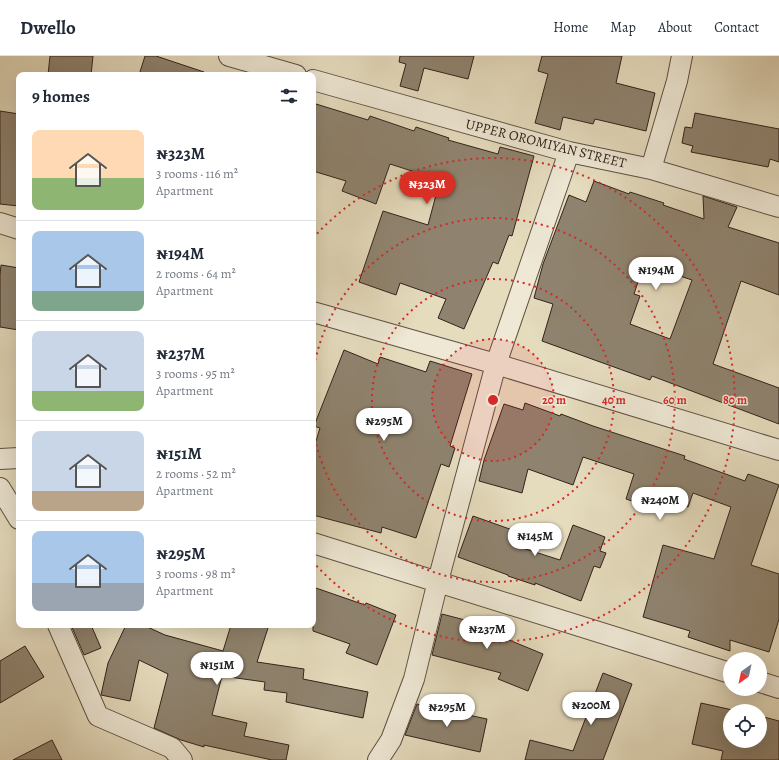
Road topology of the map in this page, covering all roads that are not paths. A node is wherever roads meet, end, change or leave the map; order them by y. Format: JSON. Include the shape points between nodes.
{"nodes":[{"id":1,"x":229,"y":56,"type":"edge"},
{"id":2,"x":682,"y":56,"type":"edge"},
{"id":3,"x":285,"y":72,"type":"edge"},
{"id":4,"x":316,"y":81,"type":"edge"},
{"id":5,"x":569,"y":152,"type":"junction"},
{"id":6,"x":651,"y":169,"type":"junction"},
{"id":7,"x":779,"y":207,"type":"edge"},
{"id":8,"x":0,"y":223,"type":"edge"},
{"id":9,"x":16,"y":227,"type":"edge"},
{"id":10,"x":316,"y":313,"type":"edge"},
{"id":11,"x":496,"y":364,"type":"junction"},
{"id":12,"x":779,"y":450,"type":"edge"},
{"id":13,"x":16,"y":458,"type":"edge"},
{"id":14,"x":0,"y":459,"type":"edge"},
{"id":15,"x":0,"y":488,"type":"edge"},
{"id":16,"x":16,"y":514,"type":"edge"},
{"id":17,"x":316,"y":544,"type":"edge"},
{"id":18,"x":438,"y":581,"type":"junction"},
{"id":19,"x":59,"y":628,"type":"edge"},
{"id":20,"x":723,"y":671,"type":"edge"},
{"id":21,"x":767,"y":684,"type":"edge"},
{"id":22,"x":779,"y":688,"type":"edge"},
{"id":23,"x":172,"y":756,"type":"edge"},
{"id":24,"x":378,"y":760,"type":"edge"}],
"edges":[{"from":1,"to":3,"type":"street"},
{"from":2,"to":6,"type":"street"},
{"from":4,"to":5,"type":"street","name":"UPPER OROMIYAN STREET"},
{"from":5,"to":6,"type":"street","name":"UPPER OROMIYAN STREET"},
{"from":5,"to":11,"type":"street"},
{"from":6,"to":7,"type":"street","name":"UPPER OROMIYAN STREET"},
{"from":8,"to":9,"type":"street"},
{"from":10,"to":11,"type":"street"},
{"from":11,"to":12,"type":"street"},
{"from":11,"to":18,"type":"street"},
{"from":13,"to":14,"type":"street"},
{"from":15,"to":16,"type":"street"},
{"from":17,"to":18,"type":"street"},
{"from":18,"to":20,"type":"street"},
{"from":18,"to":24,"type":"street","via":[[414,680],[391,740]]},
{"from":19,"to":23,"type":"street","via":[[98,716]]},
{"from":21,"to":22,"type":"street"}]}
